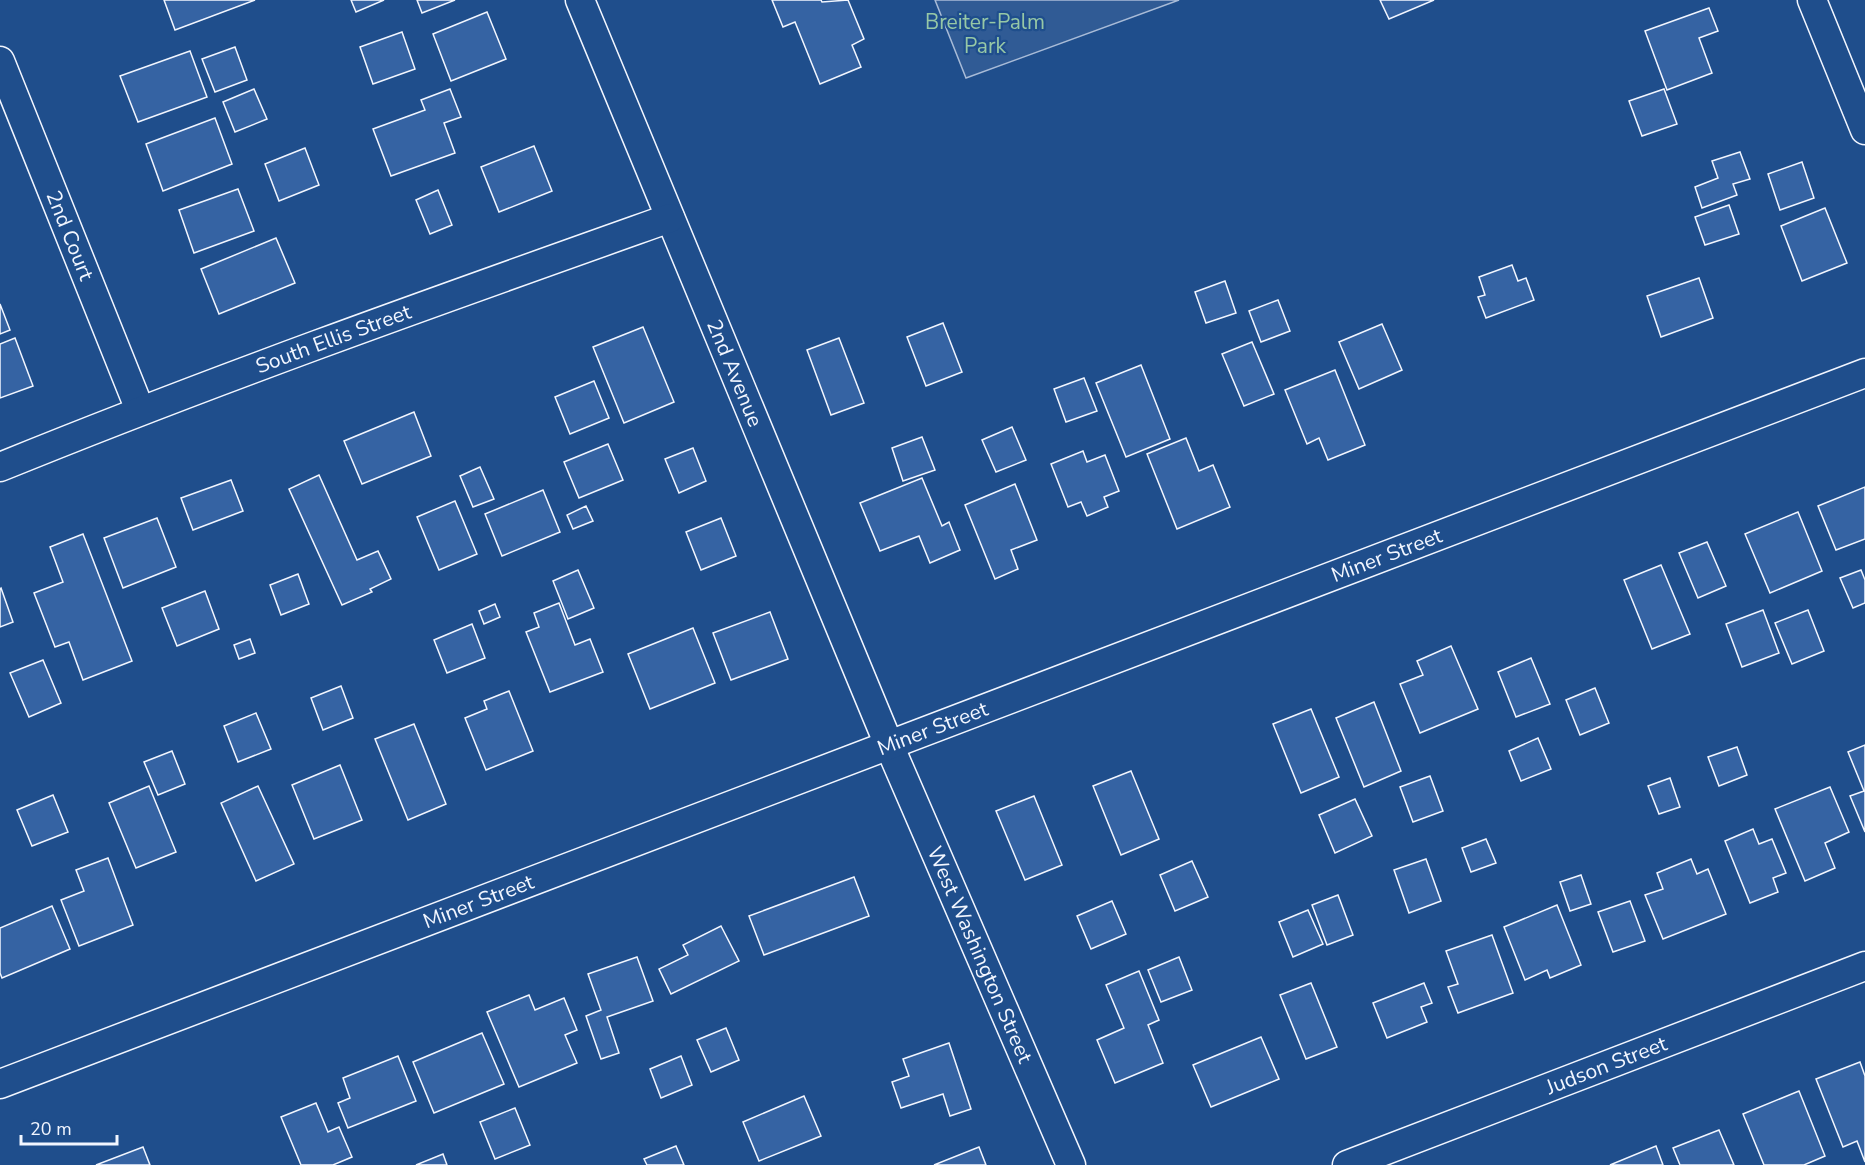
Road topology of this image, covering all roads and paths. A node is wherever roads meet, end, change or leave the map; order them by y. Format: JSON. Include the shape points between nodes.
{"nodes":[{"id":1,"x":580,"y":0,"type":"edge"},
{"id":2,"x":1812,"y":0,"type":"edge"},
{"id":3,"x":0,"y":61,"type":"edge"},
{"id":4,"x":1865,"y":130,"type":"edge"},
{"id":5,"x":670,"y":218,"type":"junction"},
{"id":6,"x":1865,"y":373,"type":"edge"},
{"id":7,"x":140,"y":410,"type":"junction"},
{"id":8,"x":0,"y":467,"type":"edge"},
{"id":9,"x":889,"y":745,"type":"junction"},
{"id":10,"x":1865,"y":966,"type":"edge"},
{"id":11,"x":0,"y":1084,"type":"edge"},
{"id":12,"x":1071,"y":1165,"type":"edge"},
{"id":13,"x":1347,"y":1165,"type":"edge"}],
"edges":[{"from":1,"to":5,"type":"street","name":"2nd Avenue"},
{"from":2,"to":4,"type":"street"},
{"from":3,"to":7,"type":"street","name":"2nd Court"},
{"from":5,"to":7,"type":"street","name":"South Ellis Street"},
{"from":5,"to":9,"type":"street","name":"2nd Avenue"},
{"from":6,"to":9,"type":"street","name":"Miner Street"},
{"from":7,"to":8,"type":"street","name":"South Ellis Street"},
{"from":9,"to":11,"type":"street","name":"Miner Street"},
{"from":9,"to":12,"type":"street","name":"West Washington Street"},
{"from":10,"to":13,"type":"street","name":"Judson Street"}]}
